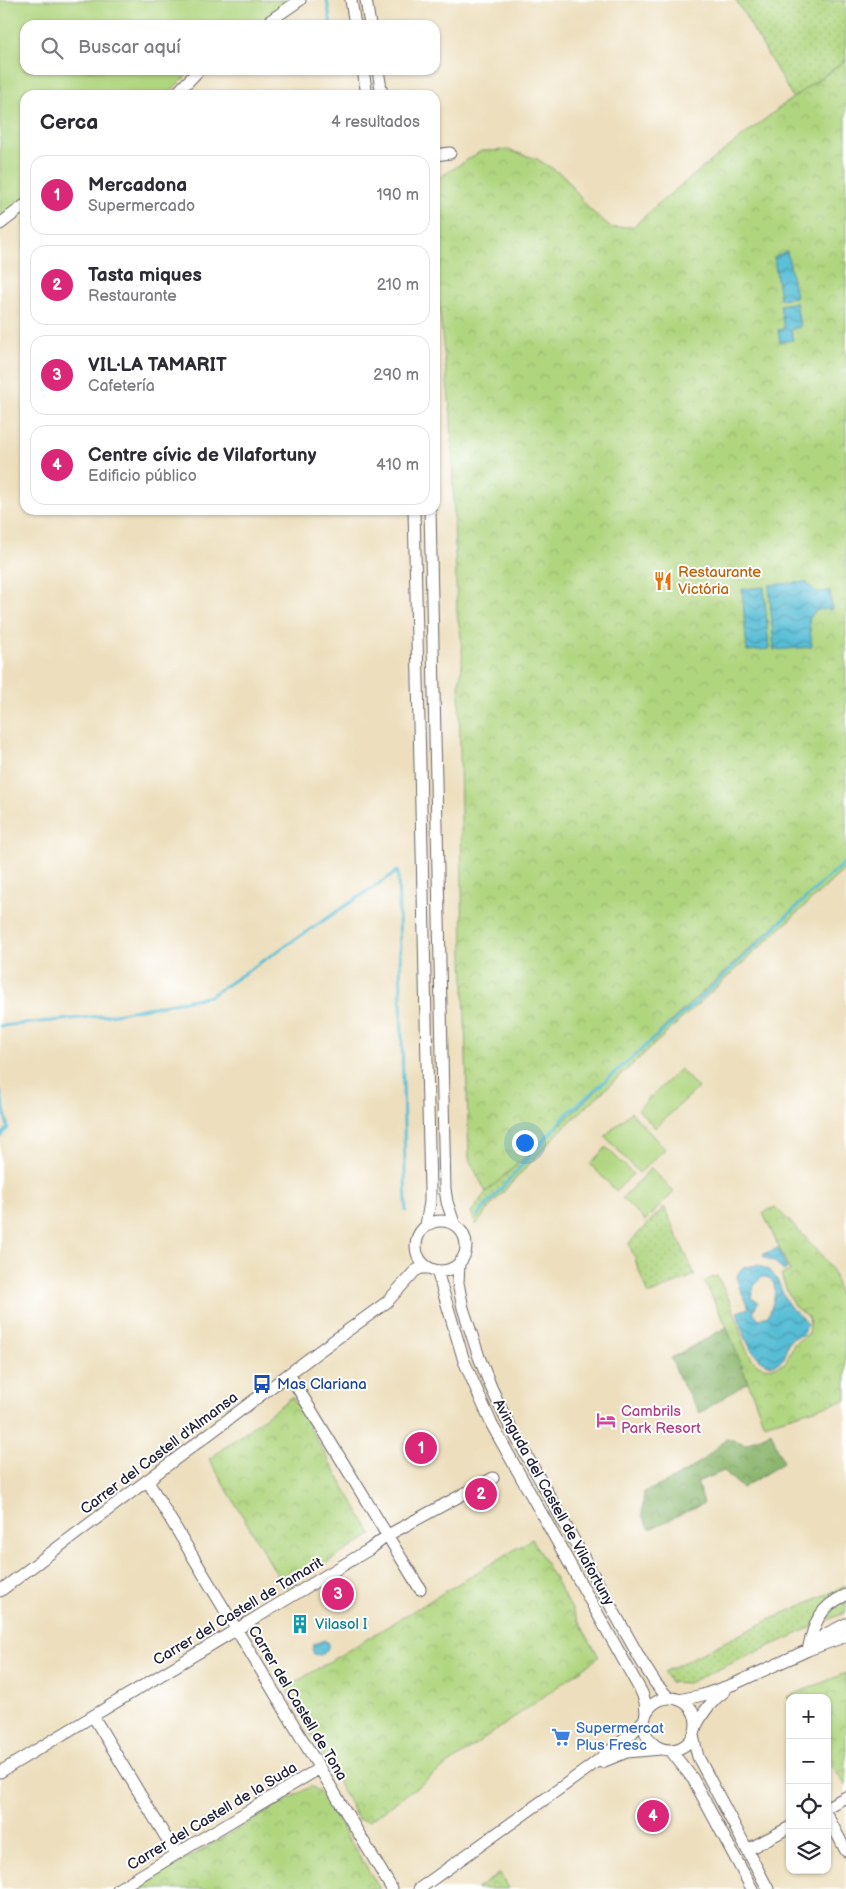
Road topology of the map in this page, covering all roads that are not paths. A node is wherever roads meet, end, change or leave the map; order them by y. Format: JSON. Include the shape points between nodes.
{"nodes":[{"id":1,"x":300,"y":0,"type":"edge"},
{"id":2,"x":351,"y":0,"type":"edge"},
{"id":3,"x":366,"y":0,"type":"edge"},
{"id":4,"x":271,"y":20,"type":"edge"},
{"id":5,"x":354,"y":20,"type":"edge"},
{"id":6,"x":369,"y":20,"type":"edge"},
{"id":7,"x":194,"y":75,"type":"edge"},
{"id":8,"x":364,"y":75,"type":"edge"},
{"id":9,"x":379,"y":75,"type":"edge"},
{"id":10,"x":180,"y":90,"type":"edge"},
{"id":11,"x":366,"y":90,"type":"edge"},
{"id":12,"x":381,"y":90,"type":"edge"},
{"id":13,"x":450,"y":153,"type":"dead end"},
{"id":14,"x":440,"y":154,"type":"edge"},
{"id":15,"x":20,"y":209,"type":"edge"},
{"id":16,"x":0,"y":224,"type":"edge"},
{"id":17,"x":414,"y":515,"type":"edge"},
{"id":18,"x":430,"y":515,"type":"edge"},
{"id":19,"x":454,"y":1223,"type":"junction"},
{"id":20,"x":426,"y":1225,"type":"junction"},
{"id":21,"x":416,"y":1245,"type":"junction"},
{"id":22,"x":459,"y":1264,"type":"junction"},
{"id":23,"x":433,"y":1270,"type":"junction"},
{"id":24,"x":404,"y":1281,"type":"junction"},
{"id":25,"x":290,"y":1374,"type":"junction"},
{"id":26,"x":493,"y":1478,"type":"dead end"},
{"id":27,"x":147,"y":1480,"type":"junction"},
{"id":28,"x":388,"y":1535,"type":"junction"},
{"id":29,"x":420,"y":1589,"type":"dead end"},
{"id":30,"x":0,"y":1592,"type":"edge"},
{"id":31,"x":846,"y":1595,"type":"edge"},
{"id":32,"x":846,"y":1624,"type":"edge"},
{"id":33,"x":237,"y":1630,"type":"junction"},
{"id":34,"x":845,"y":1636,"type":"edge"},
{"id":35,"x":808,"y":1650,"type":"junction"},
{"id":36,"x":734,"y":1684,"type":"junction"},
{"id":37,"x":674,"y":1699,"type":"junction"},
{"id":38,"x":93,"y":1716,"type":"junction"},
{"id":39,"x":645,"y":1717,"type":"junction"},
{"id":40,"x":695,"y":1731,"type":"junction"},
{"id":41,"x":666,"y":1750,"type":"junction"},
{"id":42,"x":320,"y":1768,"type":"junction"},
{"id":43,"x":587,"y":1769,"type":"junction"},
{"id":44,"x":0,"y":1772,"type":"edge"},
{"id":45,"x":846,"y":1797,"type":"edge"},
{"id":46,"x":831,"y":1805,"type":"edge"},
{"id":47,"x":831,"y":1823,"type":"edge"},
{"id":48,"x":786,"y":1829,"type":"edge"},
{"id":49,"x":747,"y":1850,"type":"junction"},
{"id":50,"x":846,"y":1851,"type":"edge"},
{"id":51,"x":176,"y":1854,"type":"junction"},
{"id":52,"x":118,"y":1889,"type":"edge"},
{"id":53,"x":392,"y":1889,"type":"edge"},
{"id":54,"x":419,"y":1889,"type":"edge"},
{"id":55,"x":752,"y":1889,"type":"edge"},
{"id":56,"x":768,"y":1889,"type":"edge"}],
"edges":[{"from":1,"to":4,"type":"street"},
{"from":2,"to":5,"type":"street"},
{"from":3,"to":6,"type":"street"},
{"from":7,"to":10,"type":"street"},
{"from":8,"to":11,"type":"street"},
{"from":9,"to":12,"type":"street"},
{"from":13,"to":14,"type":"street"},
{"from":15,"to":16,"type":"street"},
{"from":17,"to":20,"type":"street","via":[[430,1190]]},
{"from":18,"to":19,"type":"street","via":[[445,1189]]},
{"from":19,"to":20,"type":"street","via":[[436,1220]]},
{"from":19,"to":22,"type":"street","via":[[466,1242],[465,1254]]},
{"from":20,"to":21,"type":"street","via":[[418,1234]]},
{"from":21,"to":23,"type":"street","via":[[418,1256]]},
{"from":21,"to":24,"type":"street","name":"Carrer del Castell d'Almansa"},
{"from":22,"to":23,"type":"street","via":[[449,1270]]},
{"from":22,"to":37,"type":"street","name":"Avinguda del Castell de Vilafortuny","via":[[458,1283],[463,1308],[479,1357],[502,1410],[642,1662],[656,1684]]},
{"from":23,"to":24,"type":"street","name":"Carrer del Castell d'Almansa","via":[[421,1268]]},
{"from":23,"to":39,"type":"street","name":"Avinguda del Castell de Vilafortuny","via":[[464,1362],[492,1424],[642,1693]]},
{"from":24,"to":25,"type":"street","name":"Carrer del Castell d'Almansa","via":[[387,1302]]},
{"from":25,"to":27,"type":"street","name":"Carrer del Castell d'Almansa"},
{"from":25,"to":28,"type":"street"},
{"from":26,"to":28,"type":"street","name":"Carrer del Castell de Tamarit"},
{"from":27,"to":30,"type":"street","name":"Carrer del Castell d'Almansa"},
{"from":27,"to":33,"type":"street","name":"Carrer del Castell de Tona"},
{"from":28,"to":29,"type":"street"},
{"from":28,"to":33,"type":"street","name":"Carrer del Castell de Tamarit"},
{"from":31,"to":35,"type":"street","via":[[833,1601],[814,1624]]},
{"from":32,"to":35,"type":"street","via":[[824,1635]]},
{"from":33,"to":38,"type":"street","name":"Carrer del Castell de Tamarit"},
{"from":33,"to":42,"type":"street","name":"Carrer del Castell de Tona"},
{"from":34,"to":35,"type":"street"},
{"from":35,"to":36,"type":"street"},
{"from":36,"to":37,"type":"street","via":[[704,1695]]},
{"from":36,"to":40,"type":"street","via":[[712,1700]]},
{"from":37,"to":39,"type":"street","via":[[656,1702]]},
{"from":37,"to":40,"type":"street","via":[[692,1710]]},
{"from":38,"to":44,"type":"street","name":"Carrer del Castell de Tamarit"},
{"from":38,"to":51,"type":"street"},
{"from":39,"to":41,"type":"street","via":[[647,1738],[656,1747]]},
{"from":39,"to":43,"type":"street","via":[[630,1736]]},
{"from":40,"to":41,"type":"street","via":[[687,1745]]},
{"from":40,"to":49,"type":"street","via":[[698,1756]]},
{"from":41,"to":43,"type":"street","via":[[627,1752]]},
{"from":41,"to":55,"type":"street","via":[[693,1779]]},
{"from":42,"to":51,"type":"street","name":"Carrer del Castell de la Suda"},
{"from":42,"to":53,"type":"street","name":"Carrer del Castell de Tona"},
{"from":43,"to":54,"type":"street"},
{"from":45,"to":46,"type":"street"},
{"from":47,"to":50,"type":"street"},
{"from":48,"to":49,"type":"street"},
{"from":49,"to":56,"type":"street"},
{"from":51,"to":52,"type":"street","name":"Carrer del Castell de la Suda"}]}
